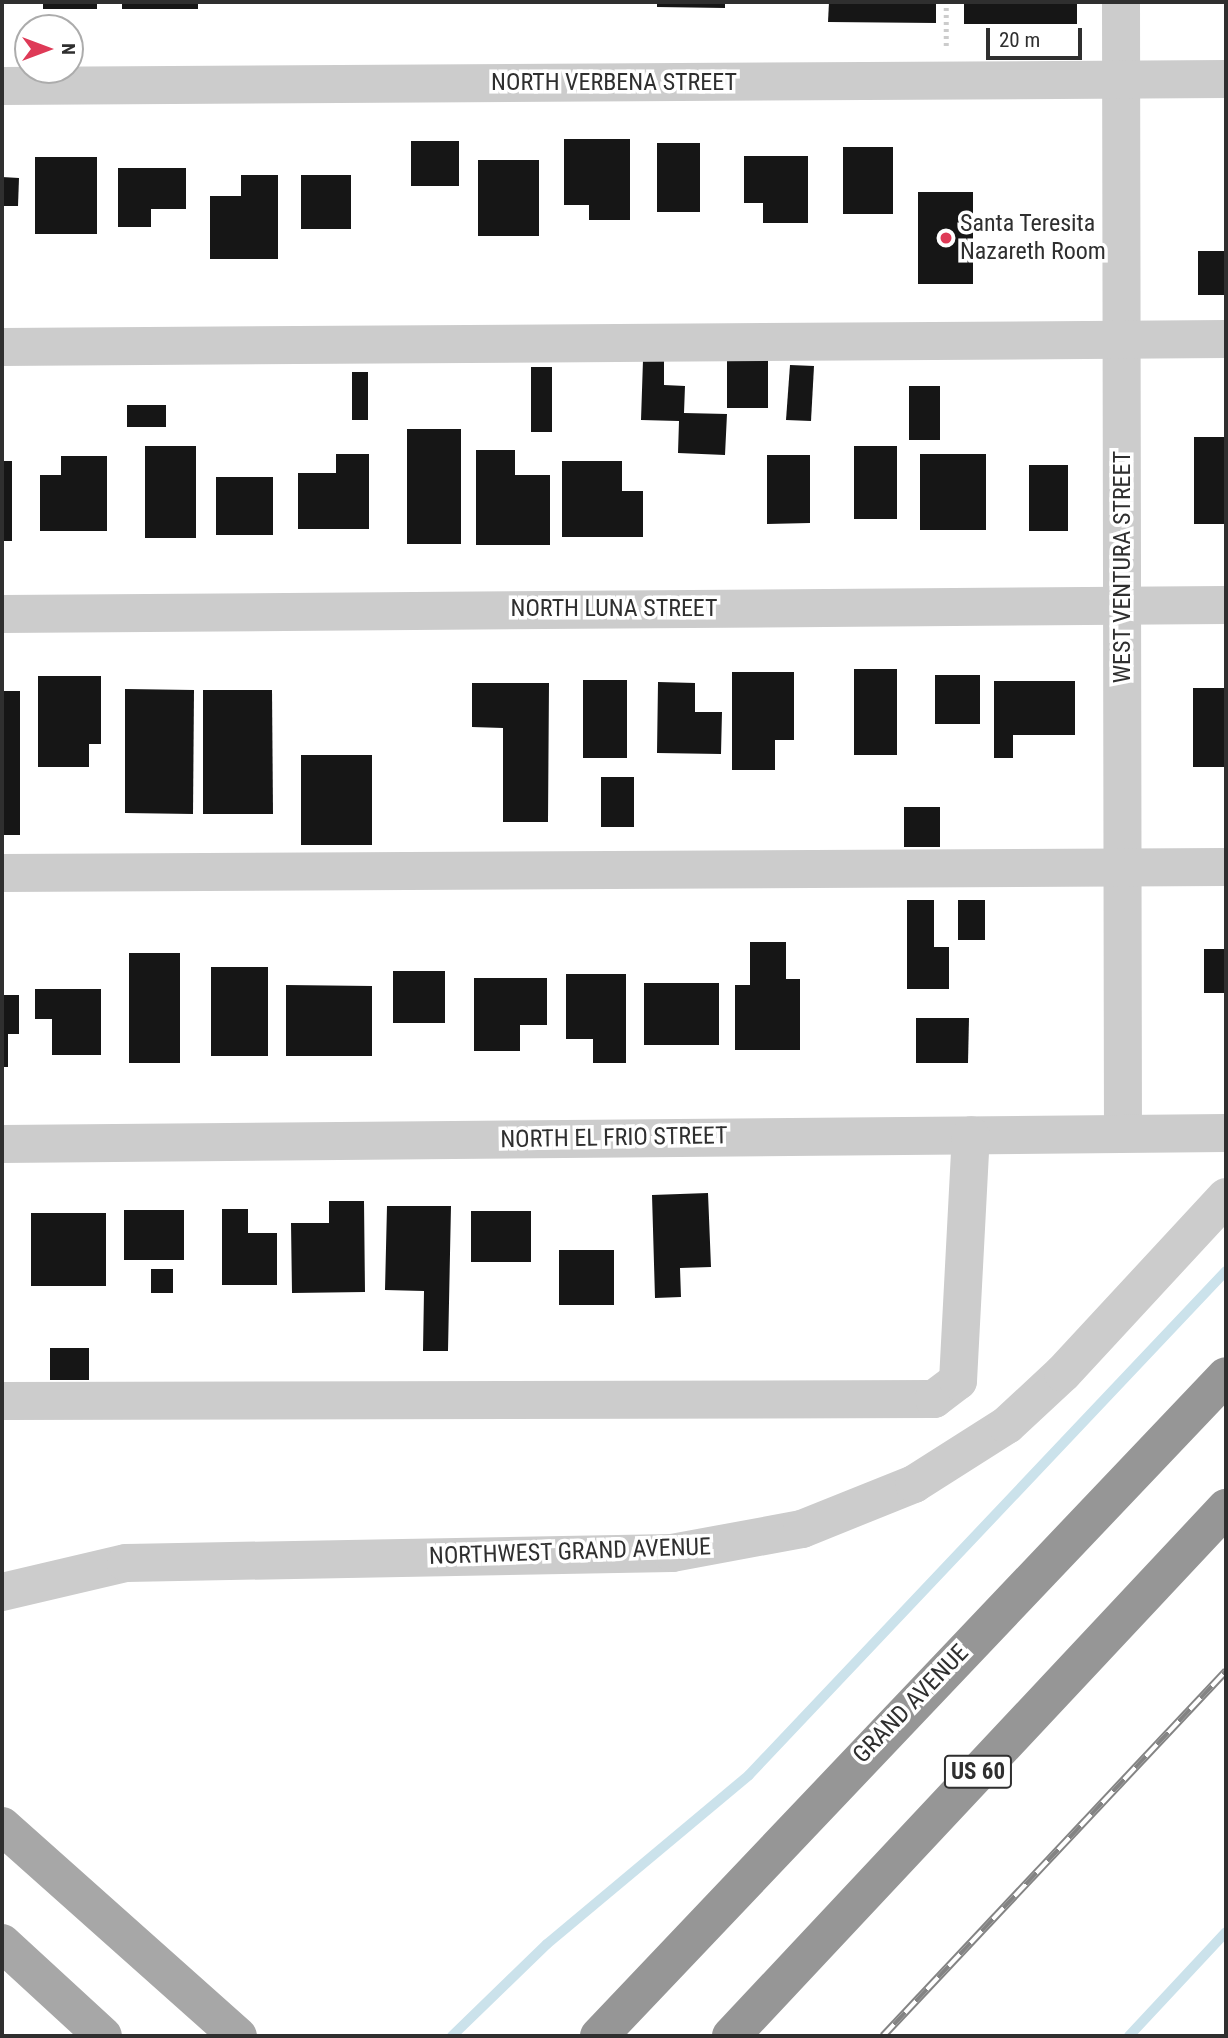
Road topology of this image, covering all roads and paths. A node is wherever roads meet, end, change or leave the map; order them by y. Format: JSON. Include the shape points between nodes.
{"nodes":[{"id":1,"x":946,"y":2,"type":"edge"},
{"id":2,"x":1121,"y":2,"type":"edge"},
{"id":3,"x":946,"y":50,"type":"dead end"},
{"id":4,"x":1226,"y":79,"type":"edge"},
{"id":5,"x":1122,"y":80,"type":"junction"},
{"id":6,"x":2,"y":86,"type":"edge"},
{"id":7,"x":1122,"y":339,"type":"junction"},
{"id":8,"x":1226,"y":339,"type":"edge"},
{"id":9,"x":2,"y":346,"type":"edge"},
{"id":10,"x":1226,"y":605,"type":"edge"},
{"id":11,"x":1124,"y":606,"type":"junction"},
{"id":12,"x":2,"y":614,"type":"edge"},
{"id":13,"x":1123,"y":867,"type":"junction"},
{"id":14,"x":1226,"y":867,"type":"edge"},
{"id":15,"x":2,"y":873,"type":"edge"},
{"id":16,"x":1123,"y":1133,"type":"junction"},
{"id":17,"x":1226,"y":1133,"type":"edge"},
{"id":18,"x":971,"y":1135,"type":"junction"},
{"id":19,"x":2,"y":1144,"type":"edge"},
{"id":20,"x":1226,"y":1197,"type":"edge"},
{"id":21,"x":1226,"y":1376,"type":"edge"},
{"id":22,"x":2,"y":1401,"type":"edge"},
{"id":23,"x":1226,"y":1508,"type":"edge"},
{"id":24,"x":2,"y":1592,"type":"edge"},
{"id":25,"x":2,"y":1826,"type":"edge"},
{"id":26,"x":2,"y":1943,"type":"edge"},
{"id":27,"x":103,"y":2036,"type":"edge"},
{"id":28,"x":238,"y":2036,"type":"edge"},
{"id":29,"x":599,"y":2036,"type":"edge"},
{"id":30,"x":731,"y":2036,"type":"edge"}],
"edges":[{"from":1,"to":3,"type":"path"},
{"from":2,"to":5,"type":"street","name":"WEST VENTURA STREET"},
{"from":4,"to":5,"type":"street","name":"NORTH VERBENA STREET"},
{"from":5,"to":6,"type":"street","name":"NORTH VERBENA STREET"},
{"from":5,"to":7,"type":"street","name":"WEST VENTURA STREET"},
{"from":7,"to":8,"type":"street"},
{"from":7,"to":9,"type":"street"},
{"from":7,"to":11,"type":"street","name":"WEST VENTURA STREET"},
{"from":10,"to":11,"type":"street","name":"NORTH LUNA STREET"},
{"from":11,"to":12,"type":"street","name":"NORTH LUNA STREET"},
{"from":11,"to":13,"type":"street","name":"WEST VENTURA STREET"},
{"from":13,"to":14,"type":"street"},
{"from":13,"to":15,"type":"street"},
{"from":13,"to":16,"type":"street","name":"WEST VENTURA STREET"},
{"from":16,"to":17,"type":"street","name":"NORTH EL FRIO STREET"},
{"from":16,"to":18,"type":"street","name":"NORTH EL FRIO STREET"},
{"from":18,"to":19,"type":"street","name":"NORTH EL FRIO STREET"},
{"from":18,"to":22,"type":"street","via":[[958,1381],[934,1399]]},
{"from":20,"to":24,"type":"street","name":"NORTHWEST GRAND AVENUE","via":[[1063,1373],[1007,1425],[914,1484],[802,1529],[672,1553],[126,1563]]},
{"from":21,"to":29,"type":"highway","name":"GRAND AVENUE"},
{"from":23,"to":30,"type":"highway","number":"US 60"},
{"from":25,"to":28,"type":"main road"},
{"from":26,"to":27,"type":"main road"}]}
